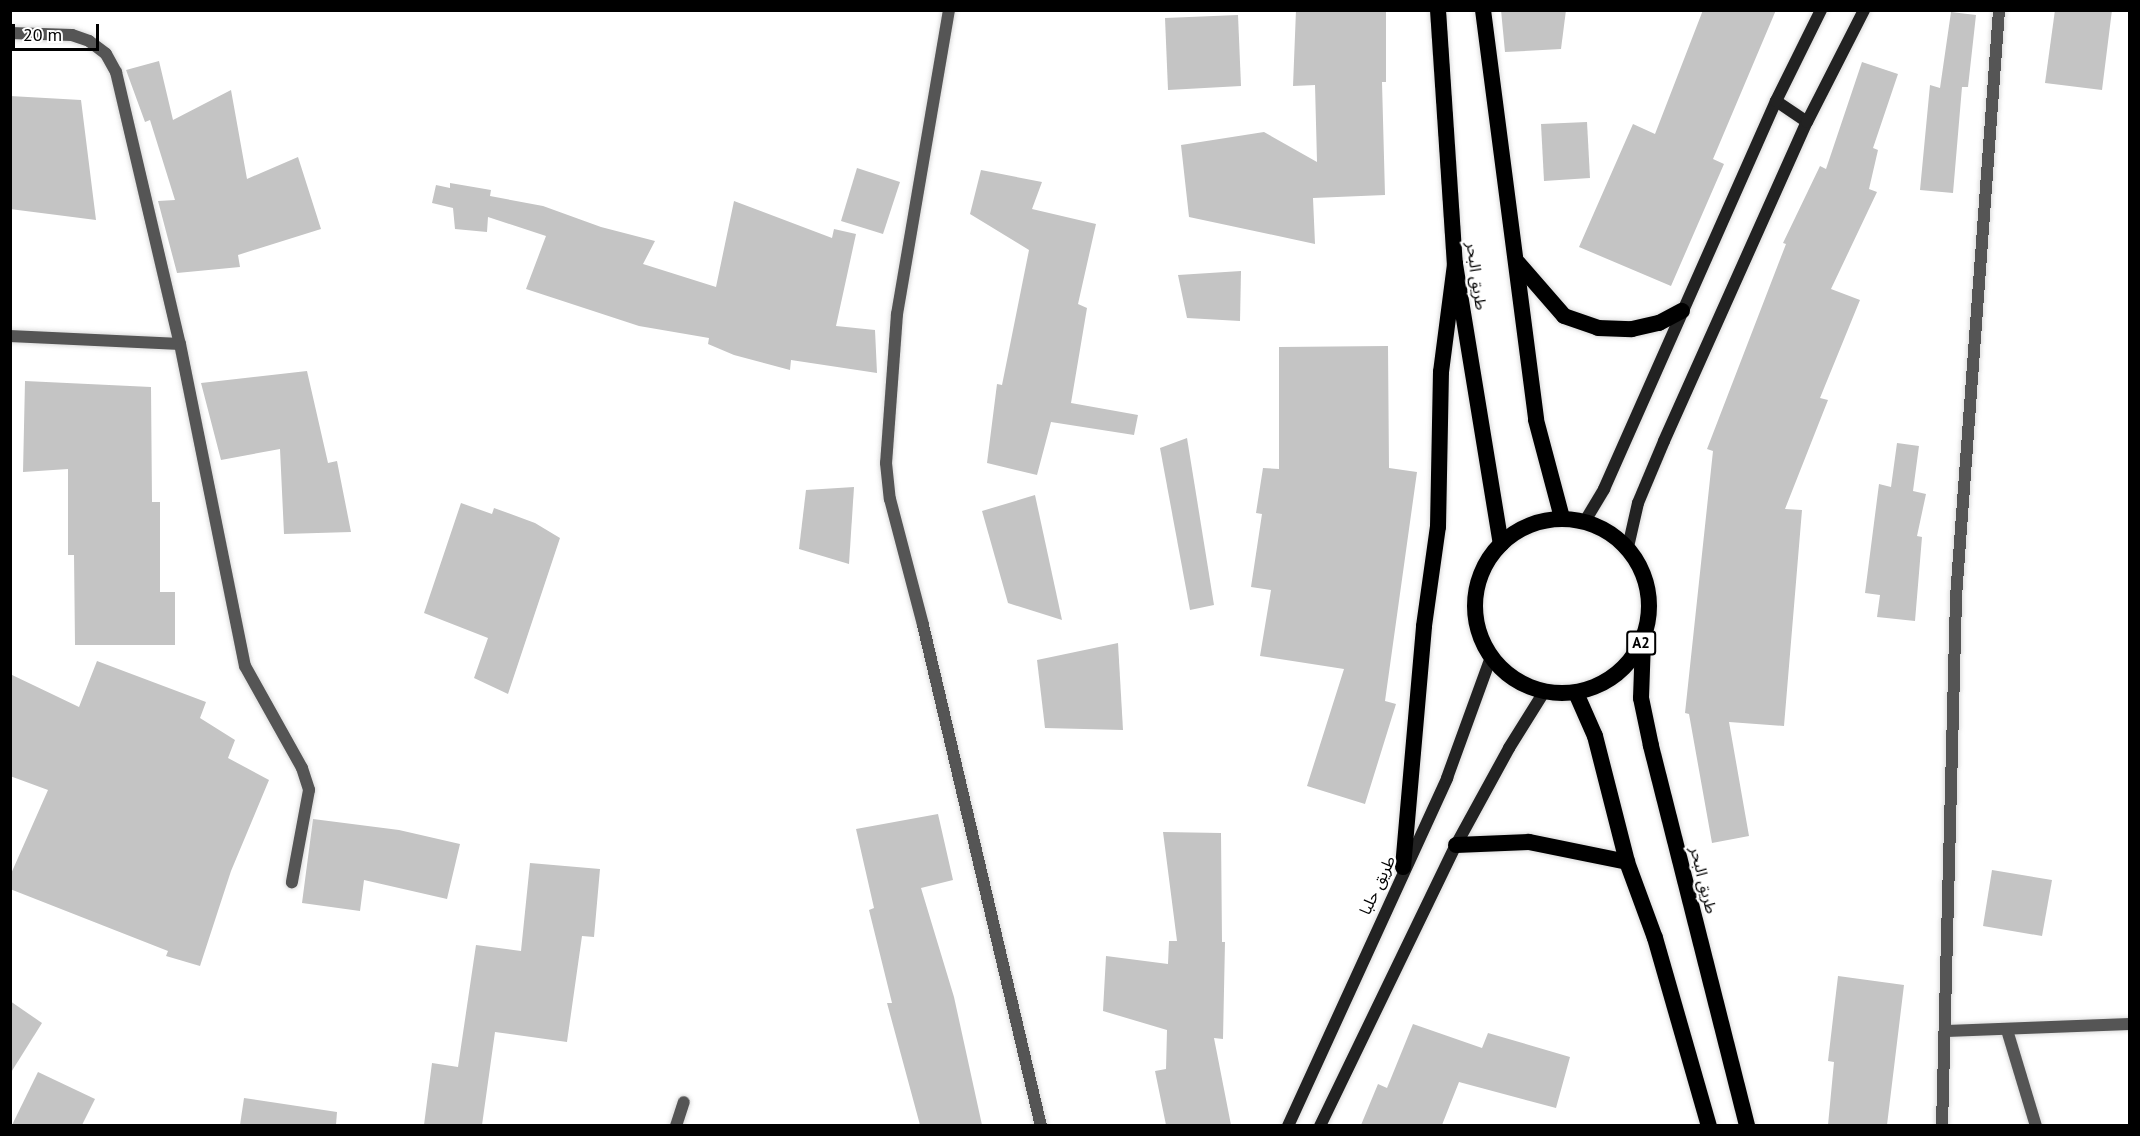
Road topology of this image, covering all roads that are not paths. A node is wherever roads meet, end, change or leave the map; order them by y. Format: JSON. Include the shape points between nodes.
{"nodes":[{"id":1,"x":949,"y":10,"type":"edge"},
{"id":2,"x":1438,"y":10,"type":"edge"},
{"id":3,"x":1483,"y":10,"type":"edge"},
{"id":4,"x":1821,"y":10,"type":"edge"},
{"id":5,"x":1864,"y":10,"type":"edge"},
{"id":6,"x":1999,"y":10,"type":"edge"},
{"id":7,"x":10,"y":33,"type":"edge"},
{"id":8,"x":1776,"y":101,"type":"junction"},
{"id":9,"x":1807,"y":122,"type":"junction"},
{"id":10,"x":1517,"y":261,"type":"junction"},
{"id":11,"x":1455,"y":264,"type":"junction"},
{"id":12,"x":1682,"y":311,"type":"junction"},
{"id":13,"x":10,"y":336,"type":"edge"},
{"id":14,"x":180,"y":344,"type":"junction"},
{"id":15,"x":1562,"y":518,"type":"junction"},
{"id":16,"x":1585,"y":521,"type":"junction"},
{"id":17,"x":1501,"y":543,"type":"junction"},
{"id":18,"x":1628,"y":547,"type":"junction"},
{"id":19,"x":1643,"y":640,"type":"junction"},
{"id":20,"x":1491,"y":657,"type":"junction"},
{"id":21,"x":1544,"y":692,"type":"junction"},
{"id":22,"x":1576,"y":693,"type":"junction"},
{"id":23,"x":1456,"y":845,"type":"junction"},
{"id":24,"x":1627,"y":862,"type":"junction"},
{"id":25,"x":1403,"y":867,"type":"junction"},
{"id":26,"x":292,"y":882,"type":"dead end"},
{"id":27,"x":2130,"y":1024,"type":"edge"},
{"id":28,"x":2007,"y":1030,"type":"junction"},
{"id":29,"x":1946,"y":1031,"type":"junction"},
{"id":30,"x":684,"y":1102,"type":"dead end"},
{"id":31,"x":675,"y":1125,"type":"edge"},
{"id":32,"x":1041,"y":1125,"type":"edge"},
{"id":33,"x":1288,"y":1125,"type":"edge"},
{"id":34,"x":1320,"y":1125,"type":"edge"},
{"id":35,"x":1709,"y":1125,"type":"edge"},
{"id":36,"x":1747,"y":1125,"type":"edge"},
{"id":37,"x":1942,"y":1125,"type":"edge"},
{"id":38,"x":2036,"y":1125,"type":"edge"}],
"edges":[{"from":1,"to":32,"type":"street","via":[[897,314],[886,463],[890,499]]},
{"from":2,"to":11,"type":"highway","name":"طريق البحر"},
{"from":3,"to":10,"type":"highway"},
{"from":4,"to":8,"type":"main road"},
{"from":5,"to":9,"type":"main road"},
{"from":6,"to":29,"type":"street","via":[[1956,597]]},
{"from":7,"to":14,"type":"street","via":[[72,35],[106,54],[116,72]]},
{"from":8,"to":9,"type":"main road"},
{"from":8,"to":12,"type":"main road"},
{"from":9,"to":18,"type":"main road","via":[[1664,441],[1638,503]]},
{"from":10,"to":12,"type":"highway","via":[[1564,316],[1598,328],[1632,329],[1659,323]]},
{"from":10,"to":15,"type":"highway","via":[[1536,420]]},
{"from":11,"to":17,"type":"highway","name":"طريق البحر"},
{"from":11,"to":25,"type":"highway","via":[[1441,372],[1438,527],[1424,626]]},
{"from":12,"to":16,"type":"main road","via":[[1604,489]]},
{"from":13,"to":14,"type":"street"},
{"from":14,"to":26,"type":"street","via":[[245,666],[302,768],[309,790]]},
{"from":15,"to":16,"type":"highway","number":"A2"},
{"from":15,"to":17,"type":"highway","number":"A2","via":[[1529,525]]},
{"from":16,"to":18,"type":"highway","number":"A2","via":[[1608,530]]},
{"from":17,"to":20,"type":"highway","number":"A2","via":[[1483,568],[1474,598],[1477,629]]},
{"from":18,"to":19,"type":"highway","number":"A2","via":[[1645,575],[1650,608]]},
{"from":19,"to":22,"type":"highway","number":"A2","via":[[1616,675]]},
{"from":19,"to":36,"type":"highway","name":"طريق البحر","number":"A2","via":[[1641,698],[1651,746]]},
{"from":20,"to":21,"type":"highway","number":"A2","via":[[1514,680]]},
{"from":20,"to":25,"type":"main road","name":"طريق حلبا","via":[[1447,778]]},
{"from":21,"to":22,"type":"highway","number":"A2"},
{"from":21,"to":23,"type":"main road"},
{"from":22,"to":24,"type":"highway","via":[[1595,736]]},
{"from":23,"to":24,"type":"highway","via":[[1529,842]]},
{"from":23,"to":34,"type":"main road"},
{"from":24,"to":35,"type":"highway","via":[[1655,938]]},
{"from":25,"to":33,"type":"main road","name":"طريق حلبا"},
{"from":27,"to":28,"type":"street"},
{"from":28,"to":29,"type":"street"},
{"from":28,"to":38,"type":"street"},
{"from":29,"to":37,"type":"street"},
{"from":30,"to":31,"type":"street"}]}
